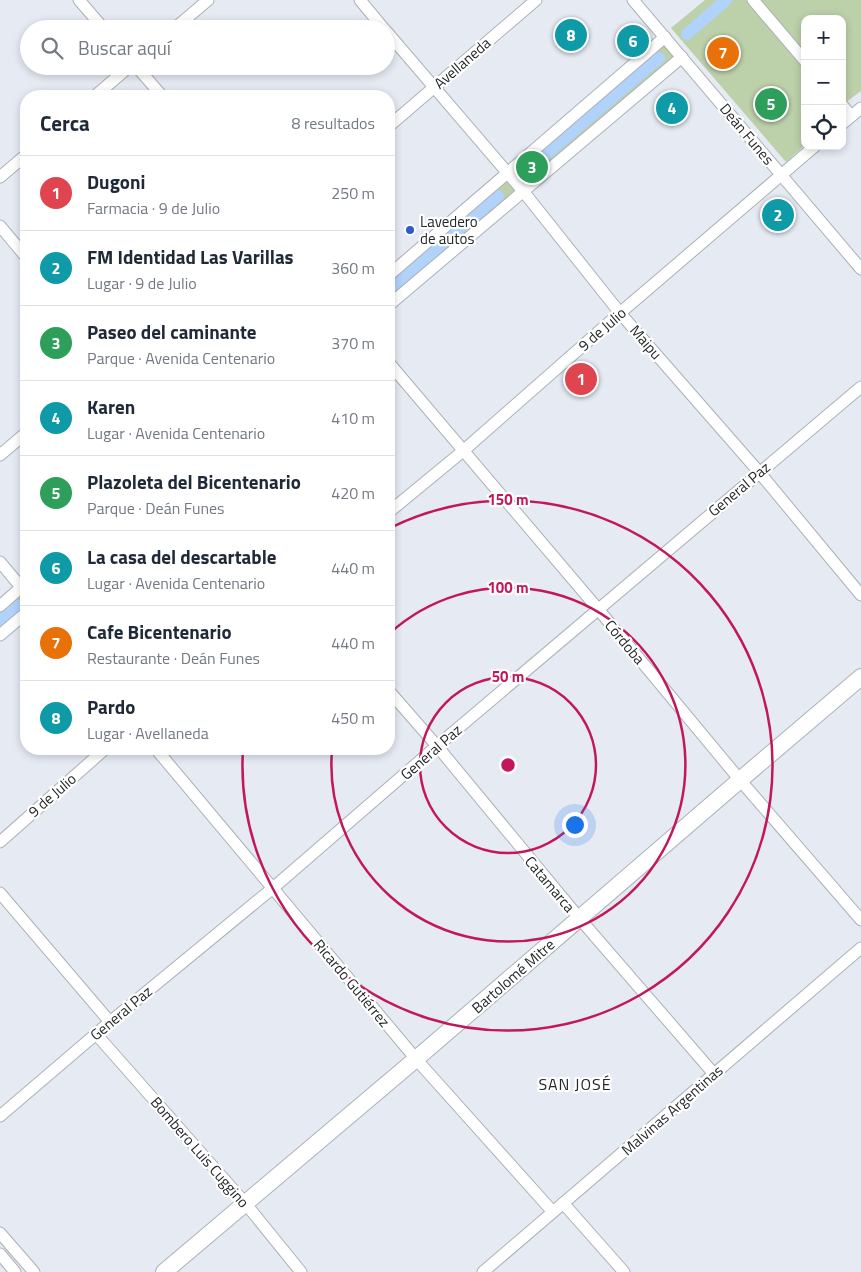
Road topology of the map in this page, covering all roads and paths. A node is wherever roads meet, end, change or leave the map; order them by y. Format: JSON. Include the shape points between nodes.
{"nodes":[{"id":1,"x":79,"y":0,"type":"edge"},
{"id":2,"x":208,"y":0,"type":"edge"},
{"id":3,"x":360,"y":0,"type":"edge"},
{"id":4,"x":536,"y":0,"type":"edge"},
{"id":5,"x":634,"y":0,"type":"edge"},
{"id":6,"x":753,"y":0,"type":"edge"},
{"id":7,"x":96,"y":20,"type":"edge"},
{"id":8,"x":185,"y":20,"type":"edge"},
{"id":9,"x":377,"y":20,"type":"edge"},
{"id":10,"x":665,"y":37,"type":"junction"},
{"id":11,"x":395,"y":42,"type":"edge"},
{"id":12,"x":682,"y":57,"type":"junction"},
{"id":13,"x":804,"y":60,"type":"edge"},
{"id":14,"x":120,"y":75,"type":"edge"},
{"id":15,"x":144,"y":75,"type":"edge"},
{"id":16,"x":434,"y":88,"type":"junction"},
{"id":17,"x":102,"y":90,"type":"edge"},
{"id":18,"x":157,"y":90,"type":"edge"},
{"id":19,"x":861,"y":108,"type":"edge"},
{"id":20,"x":846,"y":109,"type":"edge"},
{"id":21,"x":852,"y":116,"type":"junction"},
{"id":22,"x":395,"y":121,"type":"edge"},
{"id":23,"x":846,"y":121,"type":"edge"},
{"id":24,"x":811,"y":150,"type":"edge"},
{"id":25,"x":20,"y":160,"type":"edge"},
{"id":26,"x":508,"y":174,"type":"junction"},
{"id":27,"x":781,"y":175,"type":"junction"},
{"id":28,"x":0,"y":177,"type":"edge"},
{"id":29,"x":523,"y":192,"type":"junction"},
{"id":30,"x":0,"y":226,"type":"edge"},
{"id":31,"x":20,"y":250,"type":"edge"},
{"id":32,"x":861,"y":269,"type":"edge"},
{"id":33,"x":395,"y":270,"type":"edge"},
{"id":34,"x":395,"y":300,"type":"edge"},
{"id":35,"x":620,"y":313,"type":"junction"},
{"id":36,"x":395,"y":370,"type":"edge"},
{"id":37,"x":861,"y":387,"type":"edge"},
{"id":38,"x":20,"y":437,"type":"edge"},
{"id":39,"x":463,"y":451,"type":"junction"},
{"id":40,"x":0,"y":455,"type":"edge"},
{"id":41,"x":759,"y":472,"type":"junction"},
{"id":42,"x":395,"y":507,"type":"edge"},
{"id":43,"x":0,"y":562,"type":"edge"},
{"id":44,"x":20,"y":583,"type":"edge"},
{"id":45,"x":20,"y":592,"type":"edge"},
{"id":46,"x":861,"y":595,"type":"edge"},
{"id":47,"x":0,"y":606,"type":"edge"},
{"id":48,"x":598,"y":609,"type":"junction"},
{"id":49,"x":20,"y":618,"type":"edge"},
{"id":50,"x":0,"y":635,"type":"edge"},
{"id":51,"x":861,"y":677,"type":"edge"},
{"id":52,"x":395,"y":698,"type":"edge"},
{"id":53,"x":437,"y":746,"type":"junction"},
{"id":54,"x":98,"y":755,"type":"edge"},
{"id":55,"x":161,"y":755,"type":"edge"},
{"id":56,"x":740,"y":780,"type":"junction"},
{"id":57,"x":0,"y":842,"type":"edge"},
{"id":58,"x":273,"y":888,"type":"junction"},
{"id":59,"x":0,"y":892,"type":"edge"},
{"id":60,"x":580,"y":919,"type":"junction"},
{"id":61,"x":861,"y":920,"type":"edge"},
{"id":62,"x":861,"y":948,"type":"edge"},
{"id":63,"x":110,"y":1022,"type":"junction"},
{"id":64,"x":96,"y":1034,"type":"junction"},
{"id":65,"x":416,"y":1059,"type":"junction"},
{"id":66,"x":714,"y":1074,"type":"junction"},
{"id":67,"x":0,"y":1116,"type":"edge"},
{"id":68,"x":244,"y":1203,"type":"junction"},
{"id":69,"x":563,"y":1203,"type":"junction"},
{"id":70,"x":553,"y":1212,"type":"junction"},
{"id":71,"x":0,"y":1232,"type":"edge"},
{"id":72,"x":0,"y":1254,"type":"edge"},
{"id":73,"x":16,"y":1272,"type":"edge"},
{"id":74,"x":34,"y":1272,"type":"edge"},
{"id":75,"x":164,"y":1272,"type":"edge"},
{"id":76,"x":301,"y":1272,"type":"edge"},
{"id":77,"x":483,"y":1272,"type":"edge"},
{"id":78,"x":624,"y":1272,"type":"edge"}],
"edges":[{"from":1,"to":7,"type":"street"},
{"from":2,"to":8,"type":"street"},
{"from":3,"to":9,"type":"street","name":"Maipu"},
{"from":4,"to":16,"type":"street","name":"Avellaneda"},
{"from":5,"to":10,"type":"street","name":"Deán Funes"},
{"from":6,"to":13,"type":"street"},
{"from":10,"to":12,"type":"street","name":"Deán Funes"},
{"from":10,"to":26,"type":"street"},
{"from":11,"to":16,"type":"street","name":"Maipu"},
{"from":12,"to":27,"type":"street","name":"Deán Funes"},
{"from":12,"to":29,"type":"street"},
{"from":14,"to":17,"type":"street"},
{"from":15,"to":18,"type":"street"},
{"from":16,"to":22,"type":"street","name":"Avellaneda"},
{"from":16,"to":26,"type":"street","name":"Maipu"},
{"from":19,"to":21,"type":"street"},
{"from":20,"to":21,"type":"street"},
{"from":21,"to":23,"type":"street"},
{"from":24,"to":27,"type":"street","name":"9 de Julio"},
{"from":25,"to":28,"type":"street"},
{"from":26,"to":29,"type":"street","name":"Maipu"},
{"from":26,"to":33,"type":"street"},
{"from":27,"to":32,"type":"street","name":"Deán Funes"},
{"from":27,"to":35,"type":"street","name":"9 de Julio"},
{"from":29,"to":34,"type":"street"},
{"from":29,"to":35,"type":"street","name":"Maipu"},
{"from":30,"to":31,"type":"street"},
{"from":35,"to":39,"type":"street","name":"9 de Julio"},
{"from":35,"to":41,"type":"street","name":"Maipu"},
{"from":36,"to":39,"type":"street","name":"Córdoba"},
{"from":37,"to":41,"type":"street","name":"General Paz"},
{"from":38,"to":40,"type":"street"},
{"from":39,"to":42,"type":"street","name":"9 de Julio"},
{"from":39,"to":48,"type":"street","name":"Córdoba"},
{"from":41,"to":46,"type":"street","name":"Maipu"},
{"from":41,"to":48,"type":"street","name":"General Paz"},
{"from":43,"to":44,"type":"street"},
{"from":45,"to":47,"type":"street"},
{"from":48,"to":53,"type":"street","name":"General Paz"},
{"from":48,"to":56,"type":"street","name":"Córdoba"},
{"from":49,"to":50,"type":"street"},
{"from":51,"to":56,"type":"main road","name":"Bartolomé Mitre"},
{"from":52,"to":53,"type":"street","name":"Catamarca"},
{"from":53,"to":58,"type":"street","name":"General Paz"},
{"from":53,"to":60,"type":"street","name":"Catamarca"},
{"from":54,"to":57,"type":"street","name":"9 de Julio"},
{"from":55,"to":58,"type":"street","name":"Ricardo Gutiérrez"},
{"from":56,"to":60,"type":"main road","name":"Bartolomé Mitre"},
{"from":56,"to":61,"type":"street","name":"Córdoba"},
{"from":58,"to":63,"type":"street","name":"General Paz"},
{"from":58,"to":65,"type":"street","name":"Ricardo Gutiérrez"},
{"from":59,"to":63,"type":"street"},
{"from":60,"to":65,"type":"main road","name":"Bartolomé Mitre"},
{"from":60,"to":66,"type":"street","name":"Catamarca"},
{"from":62,"to":66,"type":"street","name":"Malvinas Argentinas"},
{"from":63,"to":64,"type":"street","name":"General Paz"},
{"from":64,"to":67,"type":"street","name":"General Paz"},
{"from":64,"to":68,"type":"street","name":"Bombero Luis Cuggino"},
{"from":65,"to":68,"type":"main road","name":"Bartolomé Mitre"},
{"from":65,"to":70,"type":"street","name":"Ricardo Gutiérrez"},
{"from":66,"to":69,"type":"street","name":"Malvinas Argentinas"},
{"from":68,"to":75,"type":"main road","name":"Bartolomé Mitre"},
{"from":68,"to":76,"type":"street","name":"Bombero Luis Cuggino"},
{"from":69,"to":70,"type":"street","name":"Malvinas Argentinas"},
{"from":69,"to":78,"type":"street"},
{"from":70,"to":77,"type":"street","name":"Malvinas Argentinas"},
{"from":71,"to":74,"type":"street"},
{"from":72,"to":73,"type":"street"}]}
